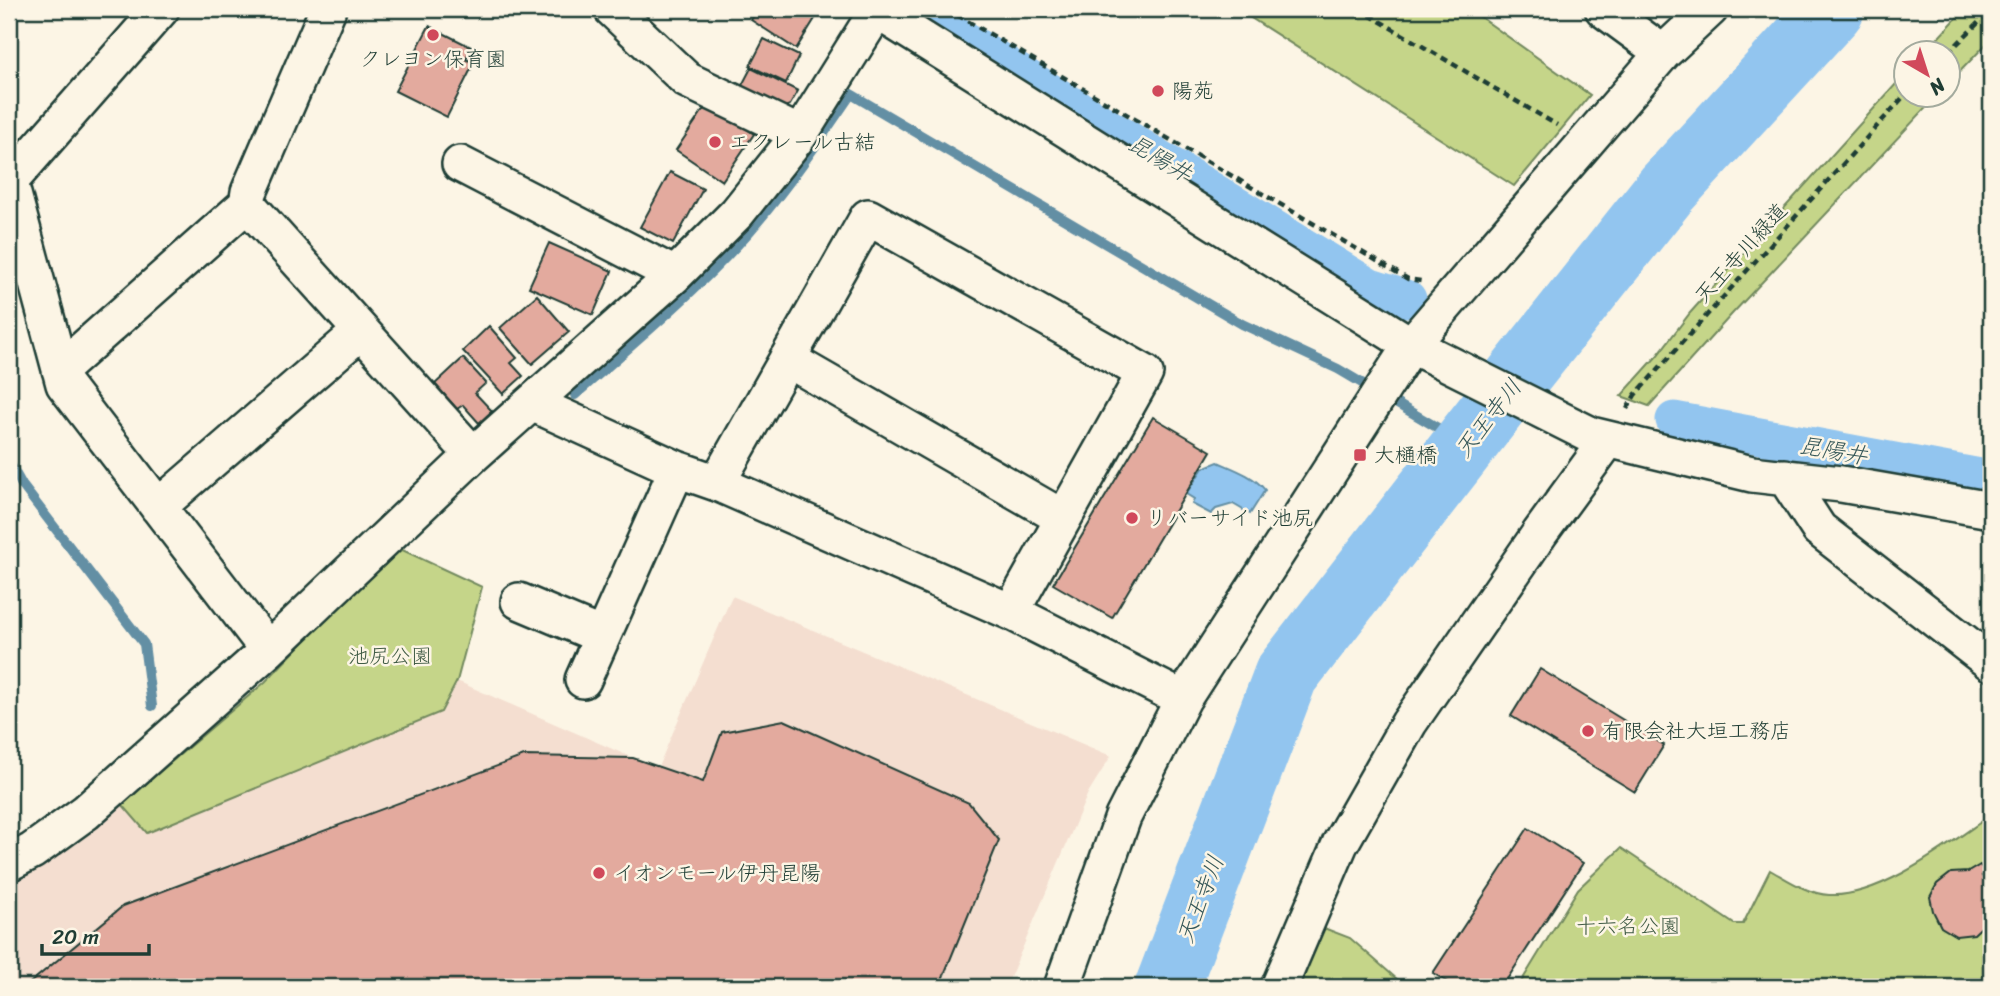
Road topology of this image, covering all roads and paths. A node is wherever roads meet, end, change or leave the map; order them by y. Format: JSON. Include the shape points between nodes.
{"nodes":[{"id":1,"x":161,"y":9,"type":"edge"},
{"id":2,"x":328,"y":9,"type":"edge"},
{"id":3,"x":612,"y":9,"type":"edge"},
{"id":4,"x":947,"y":9,"type":"edge"},
{"id":5,"x":1359,"y":9,"type":"edge"},
{"id":6,"x":1603,"y":9,"type":"edge"},
{"id":7,"x":1710,"y":9,"type":"edge"},
{"id":8,"x":875,"y":10,"type":"edge"},
{"id":9,"x":1991,"y":10,"type":"edge"},
{"id":10,"x":1962,"y":39,"type":"edge"},
{"id":11,"x":1663,"y":53,"type":"junction"},
{"id":12,"x":1893,"y":108,"type":"edge"},
{"id":13,"x":800,"y":134,"type":"junction"},
{"id":14,"x":1586,"y":142,"type":"junction"},
{"id":15,"x":460,"y":164,"type":"dead end"},
{"id":16,"x":9,"y":180,"type":"edge"},
{"id":17,"x":247,"y":204,"type":"junction"},
{"id":18,"x":675,"y":275,"type":"junction"},
{"id":19,"x":1459,"y":289,"type":"junction"},
{"id":20,"x":361,"y":331,"type":"junction"},
{"id":21,"x":1426,"y":352,"type":"junction"},
{"id":22,"x":787,"y":359,"type":"junction"},
{"id":23,"x":60,"y":370,"type":"junction"},
{"id":24,"x":532,"y":403,"type":"junction"},
{"id":25,"x":1600,"y":437,"type":"junction"},
{"id":26,"x":473,"y":455,"type":"junction"},
{"id":27,"x":677,"y":469,"type":"junction"},
{"id":28,"x":1785,"y":477,"type":"junction"},
{"id":29,"x":717,"y":483,"type":"junction"},
{"id":30,"x":158,"y":507,"type":"junction"},
{"id":31,"x":1991,"y":510,"type":"edge"},
{"id":32,"x":1063,"y":519,"type":"junction"},
{"id":33,"x":519,"y":601,"type":"dead end"},
{"id":34,"x":1011,"y":612,"type":"junction"},
{"id":35,"x":602,"y":636,"type":"junction"},
{"id":36,"x":268,"y":650,"type":"junction"},
{"id":37,"x":1991,"y":663,"type":"edge"},
{"id":38,"x":583,"y":680,"type":"dead end"},
{"id":39,"x":1183,"y":699,"type":"junction"},
{"id":40,"x":9,"y":863,"type":"edge"},
{"id":41,"x":1062,"y":987,"type":"edge"},
{"id":42,"x":1279,"y":987,"type":"edge"}],
"edges":[{"from":1,"to":16,"type":"street"},
{"from":2,"to":17,"type":"street"},
{"from":3,"to":13,"type":"street","via":[[687,80]]},
{"from":4,"to":19,"type":"path","via":[[1408,279]]},
{"from":5,"to":14,"type":"path"},
{"from":6,"to":11,"type":"street"},
{"from":7,"to":11,"type":"street"},
{"from":8,"to":13,"type":"street"},
{"from":8,"to":21,"type":"street"},
{"from":9,"to":10,"type":"path"},
{"from":11,"to":14,"type":"street"},
{"from":12,"to":25,"type":"path","name":"天王寺川緑道"},
{"from":13,"to":18,"type":"street","via":[[737,213]]},
{"from":14,"to":19,"type":"street"},
{"from":15,"to":18,"type":"street"},
{"from":16,"to":23,"type":"street"},
{"from":17,"to":20,"type":"street"},
{"from":17,"to":23,"type":"street"},
{"from":18,"to":24,"type":"street"},
{"from":19,"to":21,"type":"street"},
{"from":20,"to":26,"type":"street"},
{"from":20,"to":30,"type":"street"},
{"from":21,"to":25,"type":"street"},
{"from":21,"to":39,"type":"street"},
{"from":22,"to":29,"type":"street"},
{"from":22,"to":32,"type":"street"},
{"from":22,"to":32,"type":"street","via":[[868,217],[1145,373]]},
{"from":23,"to":30,"type":"street","via":[[64,384]]},
{"from":24,"to":26,"type":"street"},
{"from":24,"to":27,"type":"street"},
{"from":25,"to":28,"type":"street","via":[[1752,474]]},
{"from":25,"to":42,"type":"street","via":[[1409,723],[1340,844]]},
{"from":26,"to":36,"type":"street"},
{"from":27,"to":29,"type":"street"},
{"from":27,"to":35,"type":"street"},
{"from":28,"to":31,"type":"street"},
{"from":28,"to":37,"type":"street","via":[[1819,529]]},
{"from":29,"to":34,"type":"street"},
{"from":30,"to":36,"type":"street"},
{"from":32,"to":34,"type":"street"},
{"from":33,"to":35,"type":"street"},
{"from":34,"to":39,"type":"street"},
{"from":35,"to":38,"type":"street"},
{"from":36,"to":40,"type":"street","via":[[86,812]]},
{"from":39,"to":41,"type":"street","via":[[1123,817]]}]}
